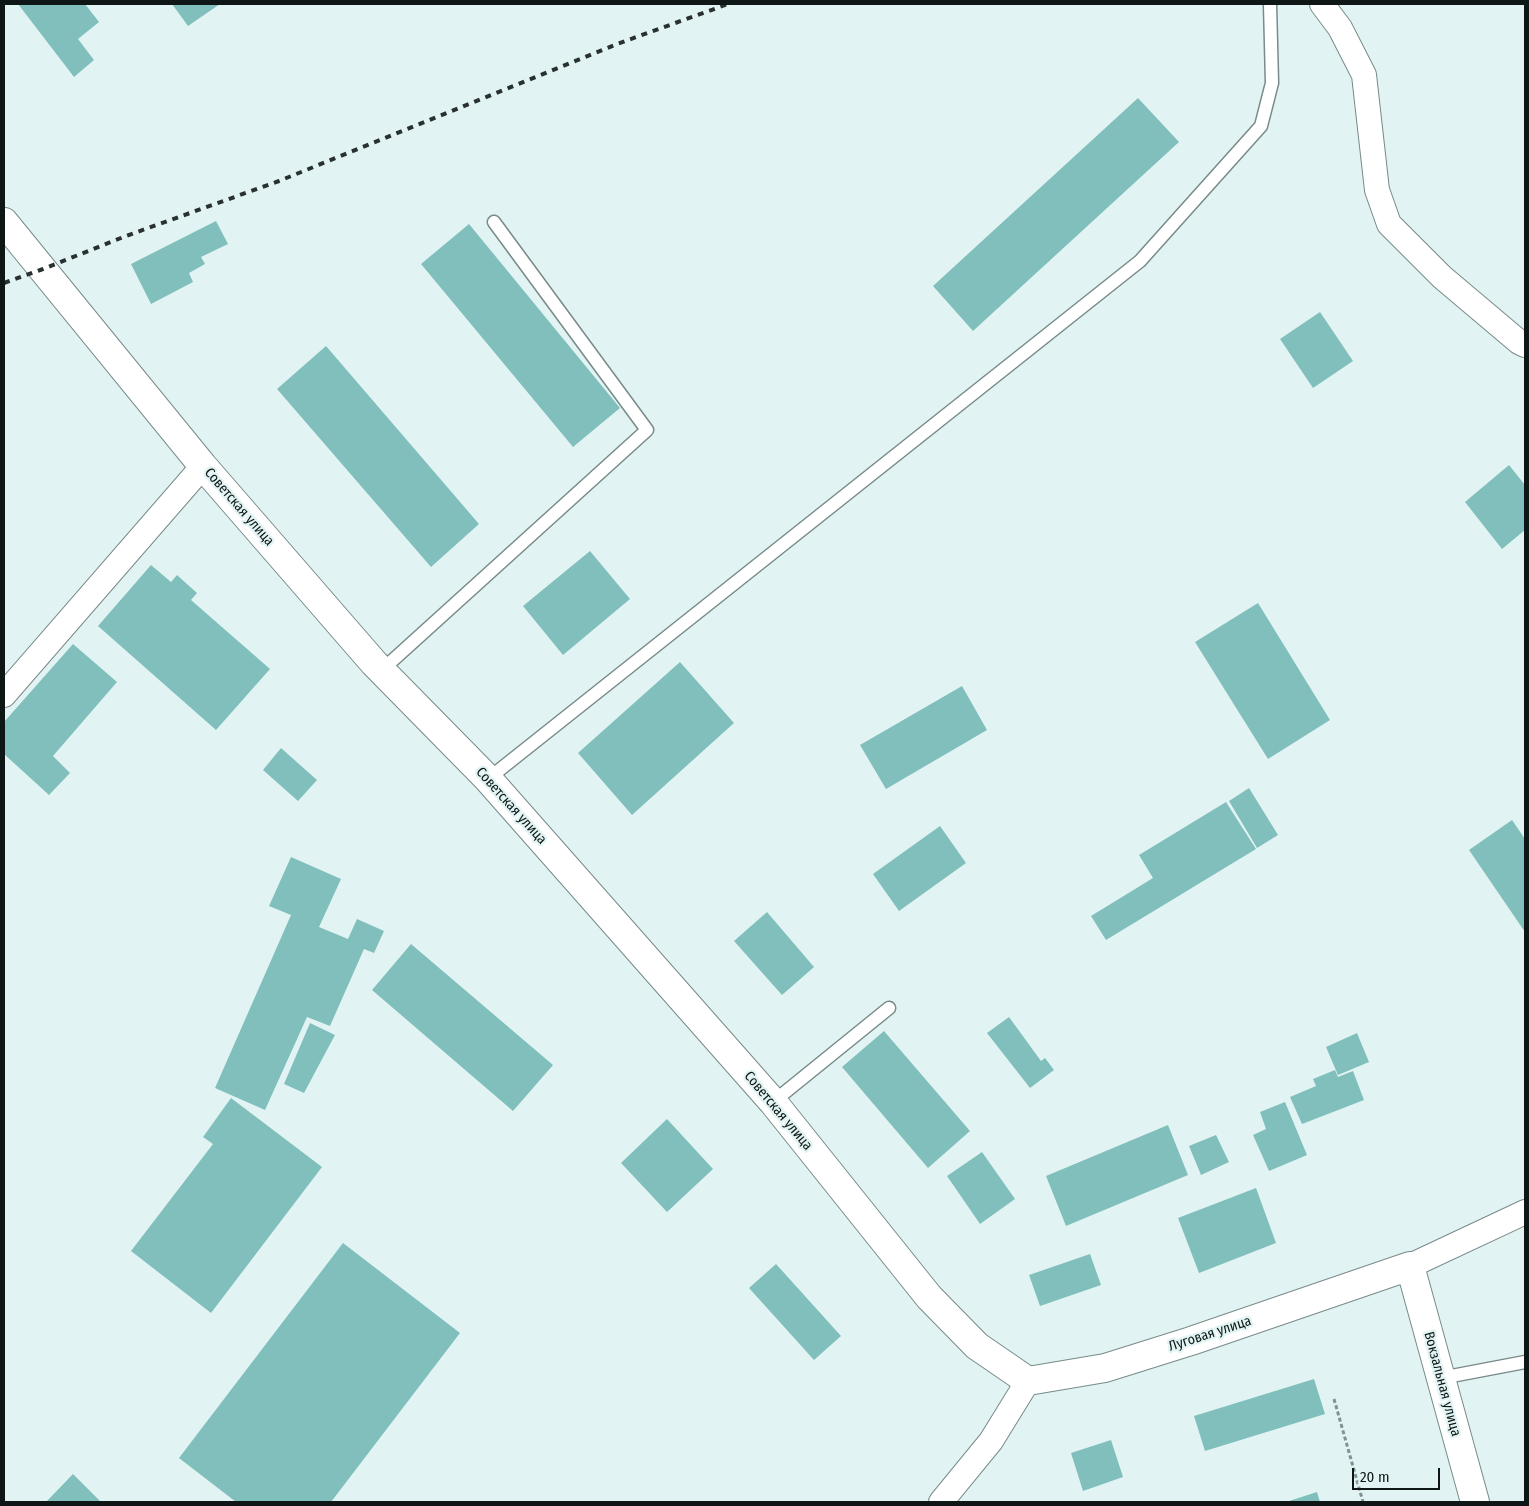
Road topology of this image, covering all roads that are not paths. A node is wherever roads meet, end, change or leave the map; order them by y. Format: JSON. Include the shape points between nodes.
{"nodes":[{"id":1,"x":1270,"y":4,"type":"edge"},
{"id":2,"x":1322,"y":4,"type":"edge"},
{"id":3,"x":4,"y":222,"type":"edge"},
{"id":4,"x":494,"y":222,"type":"dead end"},
{"id":5,"x":1525,"y":345,"type":"edge"},
{"id":6,"x":203,"y":466,"type":"junction"},
{"id":7,"x":382,"y":670,"type":"junction"},
{"id":8,"x":4,"y":696,"type":"edge"},
{"id":9,"x":488,"y":779,"type":"junction"},
{"id":10,"x":889,"y":1008,"type":"dead end"},
{"id":11,"x":773,"y":1102,"type":"junction"},
{"id":12,"x":1525,"y":1212,"type":"edge"},
{"id":13,"x":1410,"y":1266,"type":"junction"},
{"id":14,"x":1525,"y":1362,"type":"edge"},
{"id":15,"x":1441,"y":1378,"type":"junction"},
{"id":16,"x":1028,"y":1380,"type":"junction"},
{"id":17,"x":941,"y":1502,"type":"edge"},
{"id":18,"x":1475,"y":1502,"type":"edge"}],
"edges":[{"from":1,"to":9,"type":"lane","via":[[1272,83],[1261,126],[1140,261]]},
{"from":2,"to":5,"type":"street","via":[[1340,28],[1364,75],[1377,190],[1389,224],[1442,277]]},
{"from":3,"to":6,"type":"street","name":"Советская улица"},
{"from":4,"to":7,"type":"lane","via":[[647,430]]},
{"from":6,"to":7,"type":"street","name":"Советская улица"},
{"from":6,"to":8,"type":"street"},
{"from":7,"to":9,"type":"street","name":"Советская улица"},
{"from":9,"to":11,"type":"street","name":"Советская улица"},
{"from":10,"to":11,"type":"lane"},
{"from":11,"to":16,"type":"street","name":"Советская улица","via":[[929,1297],[977,1346]]},
{"from":12,"to":13,"type":"street","name":"Луговая улица"},
{"from":13,"to":15,"type":"street","name":"Вокзальная улица"},
{"from":13,"to":16,"type":"street","name":"Луговая улица","via":[[1191,1342],[1105,1368]]},
{"from":14,"to":15,"type":"lane"},
{"from":15,"to":18,"type":"street","name":"Вокзальная улица"},
{"from":16,"to":17,"type":"street","via":[[991,1441]]}]}
